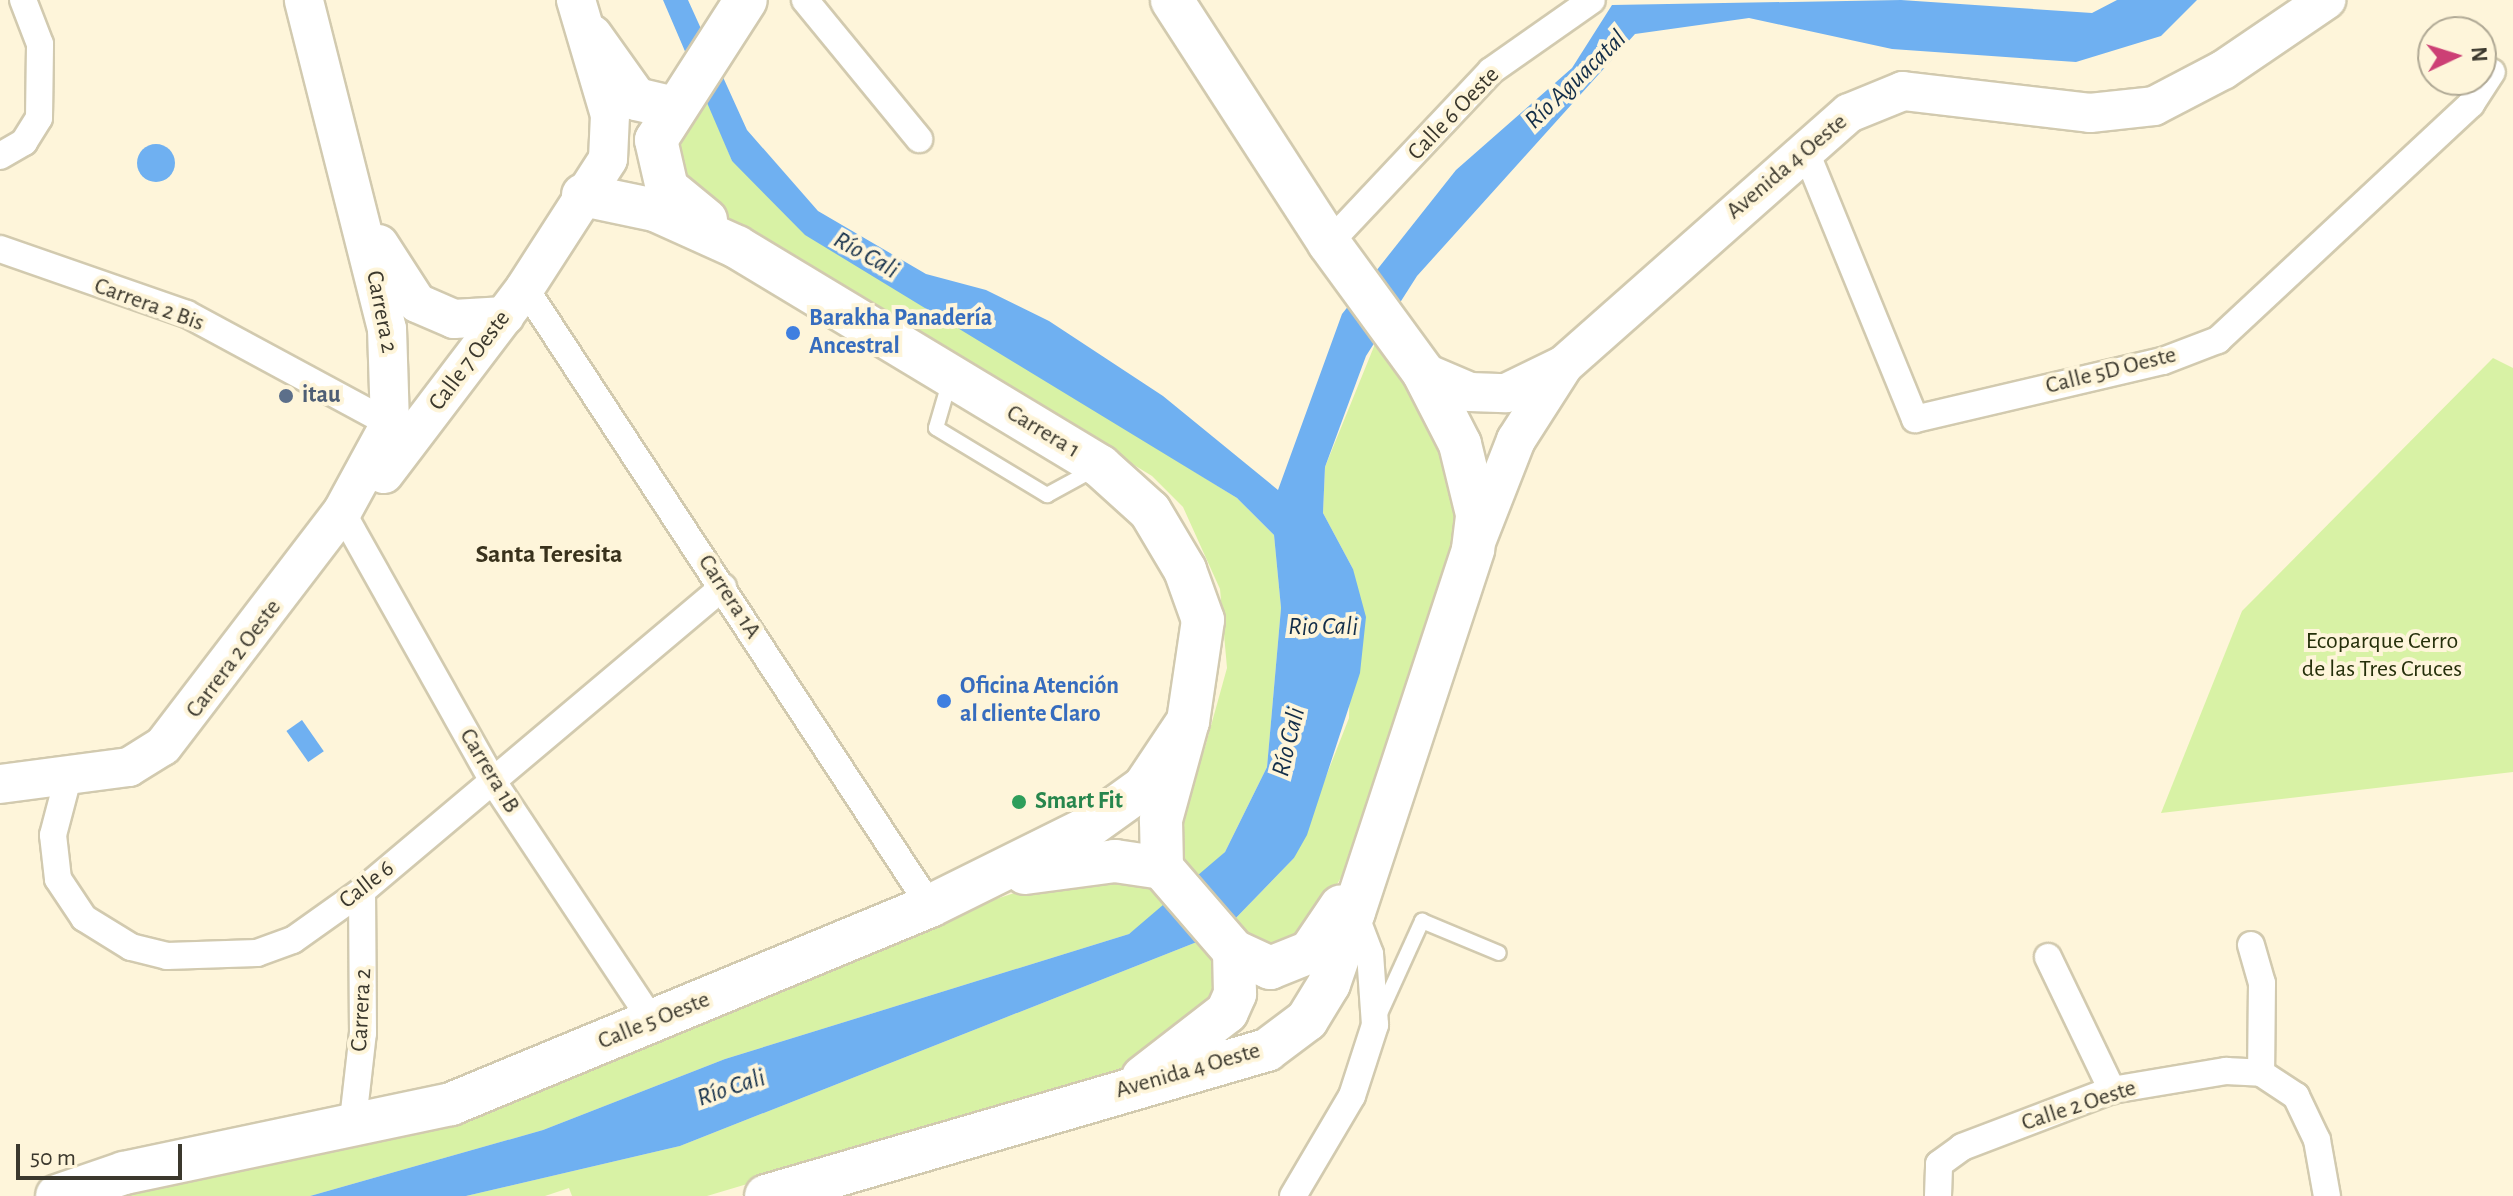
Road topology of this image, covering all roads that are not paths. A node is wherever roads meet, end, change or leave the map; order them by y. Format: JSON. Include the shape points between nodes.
{"nodes":[{"id":1,"x":23,"y":0,"type":"edge"},
{"id":2,"x":304,"y":0,"type":"edge"},
{"id":3,"x":745,"y":0,"type":"edge"},
{"id":4,"x":805,"y":0,"type":"edge"},
{"id":5,"x":1172,"y":0,"type":"edge"},
{"id":6,"x":1592,"y":0,"type":"edge"},
{"id":7,"x":2326,"y":0,"type":"edge"},
{"id":8,"x":584,"y":18,"type":"edge"},
{"id":9,"x":2476,"y":96,"type":"edge"},
{"id":10,"x":675,"y":101,"type":"junction"},
{"id":11,"x":919,"y":139,"type":"dead end"},
{"id":12,"x":1804,"y":147,"type":"junction"},
{"id":13,"x":0,"y":156,"type":"edge"},
{"id":14,"x":583,"y":195,"type":"junction"},
{"id":15,"x":359,"y":202,"type":"junction"},
{"id":16,"x":737,"y":247,"type":"junction"},
{"id":17,"x":0,"y":249,"type":"edge"},
{"id":18,"x":1338,"y":256,"type":"junction"},
{"id":19,"x":515,"y":302,"type":"junction"},
{"id":20,"x":390,"y":357,"type":"junction"},
{"id":21,"x":1415,"y":363,"type":"junction"},
{"id":22,"x":1564,"y":365,"type":"junction"},
{"id":23,"x":337,"y":392,"type":"junction"},
{"id":24,"x":404,"y":428,"type":"junction"},
{"id":25,"x":342,"y":512,"type":"junction"},
{"id":26,"x":1473,"y":549,"type":"junction"},
{"id":27,"x":723,"y":587,"type":"junction"},
{"id":28,"x":1188,"y":721,"type":"junction"},
{"id":29,"x":68,"y":778,"type":"junction"},
{"id":30,"x":494,"y":783,"type":"junction"},
{"id":31,"x":0,"y":784,"type":"edge"},
{"id":32,"x":1372,"y":854,"type":"junction"},
{"id":33,"x":1169,"y":874,"type":"junction"},
{"id":34,"x":362,"y":891,"type":"junction"},
{"id":35,"x":930,"y":906,"type":"junction"},
{"id":36,"x":1354,"y":912,"type":"junction"},
{"id":37,"x":2251,"y":945,"type":"dead end"},
{"id":38,"x":1230,"y":946,"type":"junction"},
{"id":39,"x":1499,"y":953,"type":"dead end"},
{"id":40,"x":2048,"y":957,"type":"dead end"},
{"id":41,"x":652,"y":1021,"type":"junction"},
{"id":42,"x":1375,"y":1025,"type":"junction"},
{"id":43,"x":2261,"y":1073,"type":"junction"},
{"id":44,"x":1130,"y":1088,"type":"junction"},
{"id":45,"x":2112,"y":1090,"type":"junction"},
{"id":46,"x":352,"y":1129,"type":"junction"},
{"id":47,"x":57,"y":1196,"type":"edge"},
{"id":48,"x":766,"y":1196,"type":"edge"},
{"id":49,"x":1293,"y":1196,"type":"edge"},
{"id":50,"x":1938,"y":1196,"type":"edge"},
{"id":51,"x":2327,"y":1196,"type":"edge"}],
"edges":[{"from":1,"to":13,"type":"street","via":[[40,44],[39,118],[24,142]]},
{"from":2,"to":15,"type":"street","name":"Carrera 2"},
{"from":3,"to":10,"type":"main road"},
{"from":4,"to":11,"type":"street"},
{"from":5,"to":18,"type":"main road","name":"Avenida 4 Oeste"},
{"from":6,"to":18,"type":"street","name":"Calle 6 Oeste","via":[[1491,71]]},
{"from":7,"to":12,"type":"street","name":"Avenida 4 Oeste","via":[[2154,106],[2090,113],[1903,91],[1849,113]]},
{"from":8,"to":10,"type":"main road","via":[[636,99]]},
{"from":8,"to":14,"type":"street","via":[[612,139],[608,159]]},
{"from":9,"to":12,"type":"street","name":"Calle 5D Oeste","via":[[2218,340],[2163,361],[1915,419]]},
{"from":10,"to":16,"type":"main road","via":[[656,140],[659,174]]},
{"from":12,"to":22,"type":"street","name":"Avenida 4 Oeste"},
{"from":14,"to":16,"type":"main road","via":[[644,206]]},
{"from":14,"to":19,"type":"street","name":"Calle 7 Oeste"},
{"from":15,"to":19,"type":"street","name":"Carrera 2","via":[[417,303],[454,319]]},
{"from":15,"to":20,"type":"street","name":"Carrera 2"},
{"from":16,"to":28,"type":"main road","name":"Carrera 1","via":[[1100,466],[1150,511],[1190,582],[1203,620]]},
{"from":17,"to":23,"type":"street","name":"Carrera 2 Bis","via":[[187,314]]},
{"from":18,"to":21,"type":"main road","name":"Avenida 4 Oeste"},
{"from":19,"to":24,"type":"street","name":"Calle 7 Oeste"},
{"from":19,"to":27,"type":"street","name":"Carrera 1A"},
{"from":20,"to":23,"type":"street","via":[[357,387]]},
{"from":20,"to":24,"type":"street","name":"Carrera 2"},
{"from":21,"to":22,"type":"street","name":"Avenida 4 Oeste","via":[[1470,392],[1506,393]]},
{"from":21,"to":26,"type":"main road","name":"Avenida 4 Oeste","via":[[1460,444],[1477,514]]},
{"from":22,"to":26,"type":"street","name":"Avenida 4 Oeste","via":[[1516,440]]},
{"from":23,"to":24,"type":"street","name":"Carrera 2 Bis"},
{"from":24,"to":25,"type":"street","name":"Carrera 2 Oeste"},
{"from":25,"to":29,"type":"street","name":"Carrera 2 Oeste","via":[[163,746],[129,767]]},
{"from":25,"to":30,"type":"street","name":"Carrera 1B"},
{"from":26,"to":32,"type":"main road","name":"Avenida 4 Oeste"},
{"from":27,"to":30,"type":"street","name":"Calle 6"},
{"from":27,"to":35,"type":"street","name":"Carrera 1A"},
{"from":28,"to":33,"type":"main road","name":"Carrera 1","via":[[1161,820]]},
{"from":28,"to":35,"type":"main road","name":"Calle 5 Oeste","via":[[1144,787],[1087,828]]},
{"from":29,"to":31,"type":"street","name":"Carrera 2 Oeste"},
{"from":29,"to":34,"type":"street","name":"Calle 6","via":[[53,835],[58,879],[84,918],[131,947],[216,959],[257,953],[293,940]]},
{"from":30,"to":34,"type":"street","name":"Calle 6"},
{"from":30,"to":41,"type":"street","name":"Carrera 1B"},
{"from":32,"to":36,"type":"main road","name":"Avenida 4 Oeste"},
{"from":32,"to":38,"type":"main road","via":[[1298,962],[1270,968]]},
{"from":33,"to":35,"type":"main road","via":[[1115,861],[1048,866]]},
{"from":33,"to":38,"type":"main road"},
{"from":34,"to":46,"type":"street","name":"Carrera 2","via":[[363,1033]]},
{"from":35,"to":41,"type":"main road","name":"Calle 5 Oeste"},
{"from":36,"to":42,"type":"street","via":[[1370,954]]},
{"from":36,"to":44,"type":"main road","name":"Avenida 4 Oeste","via":[[1329,984],[1307,1020],[1267,1050]]},
{"from":37,"to":43,"type":"street","via":[[2262,983]]},
{"from":38,"to":44,"type":"main road","via":[[1235,994],[1227,1012]]},
{"from":39,"to":42,"type":"lane","via":[[1422,921]]},
{"from":40,"to":45,"type":"street"},
{"from":41,"to":46,"type":"main road","name":"Calle 5 Oeste","via":[[451,1104]]},
{"from":42,"to":49,"type":"street","via":[[1352,1096]]},
{"from":43,"to":45,"type":"street","name":"Calle 2 Oeste","via":[[2226,1071]]},
{"from":43,"to":51,"type":"street","via":[[2296,1096],[2317,1140]]},
{"from":44,"to":48,"type":"main road","name":"Avenida 4 Oeste"},
{"from":45,"to":50,"type":"street","name":"Calle 2 Oeste","via":[[1962,1147],[1939,1164]]},
{"from":46,"to":47,"type":"main road","name":"Calle 5 Oeste","via":[[124,1173]]}]}
